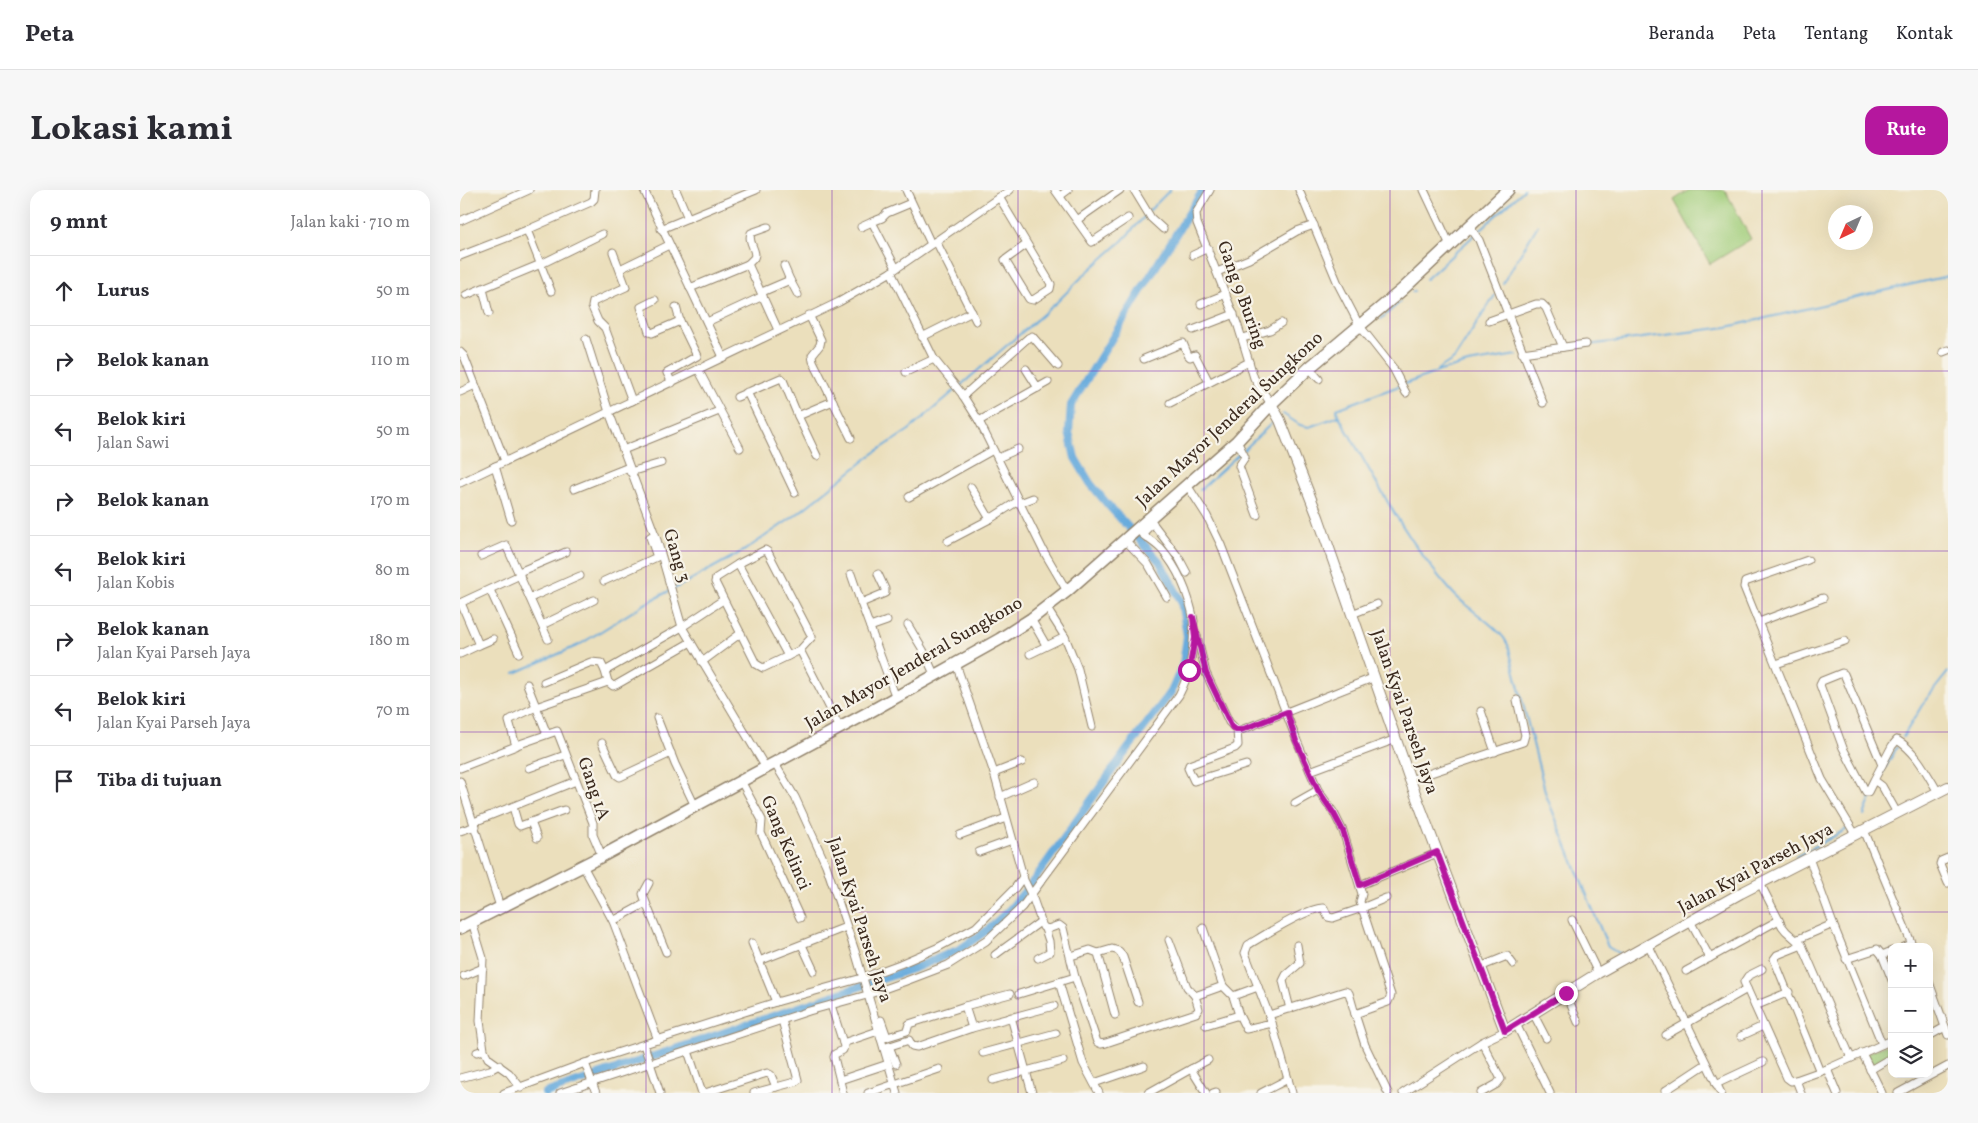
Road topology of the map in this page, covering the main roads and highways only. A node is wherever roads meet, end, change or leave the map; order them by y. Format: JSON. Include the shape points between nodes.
{"nodes":[{"id":1,"x":1508,"y":190,"type":"edge"},
{"id":2,"x":1271,"y":404,"type":"junction"},
{"id":3,"x":1943,"y":789,"type":"edge"},
{"id":4,"x":460,"y":928,"type":"edge"}],
"edges":[{"from":1,"to":2,"type":"main road","name":"Jalan Mayor Jenderal Sungkono","via":[[1364,330],[1315,374]]},
{"from":2,"to":3,"type":"main road","name":"Jalan Kyai Parseh Jaya","via":[[1311,499],[1410,780],[1505,1031],[1598,973],[1760,882]]},
{"from":2,"to":4,"type":"main road","name":"Jalan Mayor Jenderal Sungkono","via":[[1241,447],[1144,534],[1126,539],[1031,619],[896,698],[602,856]]}]}
